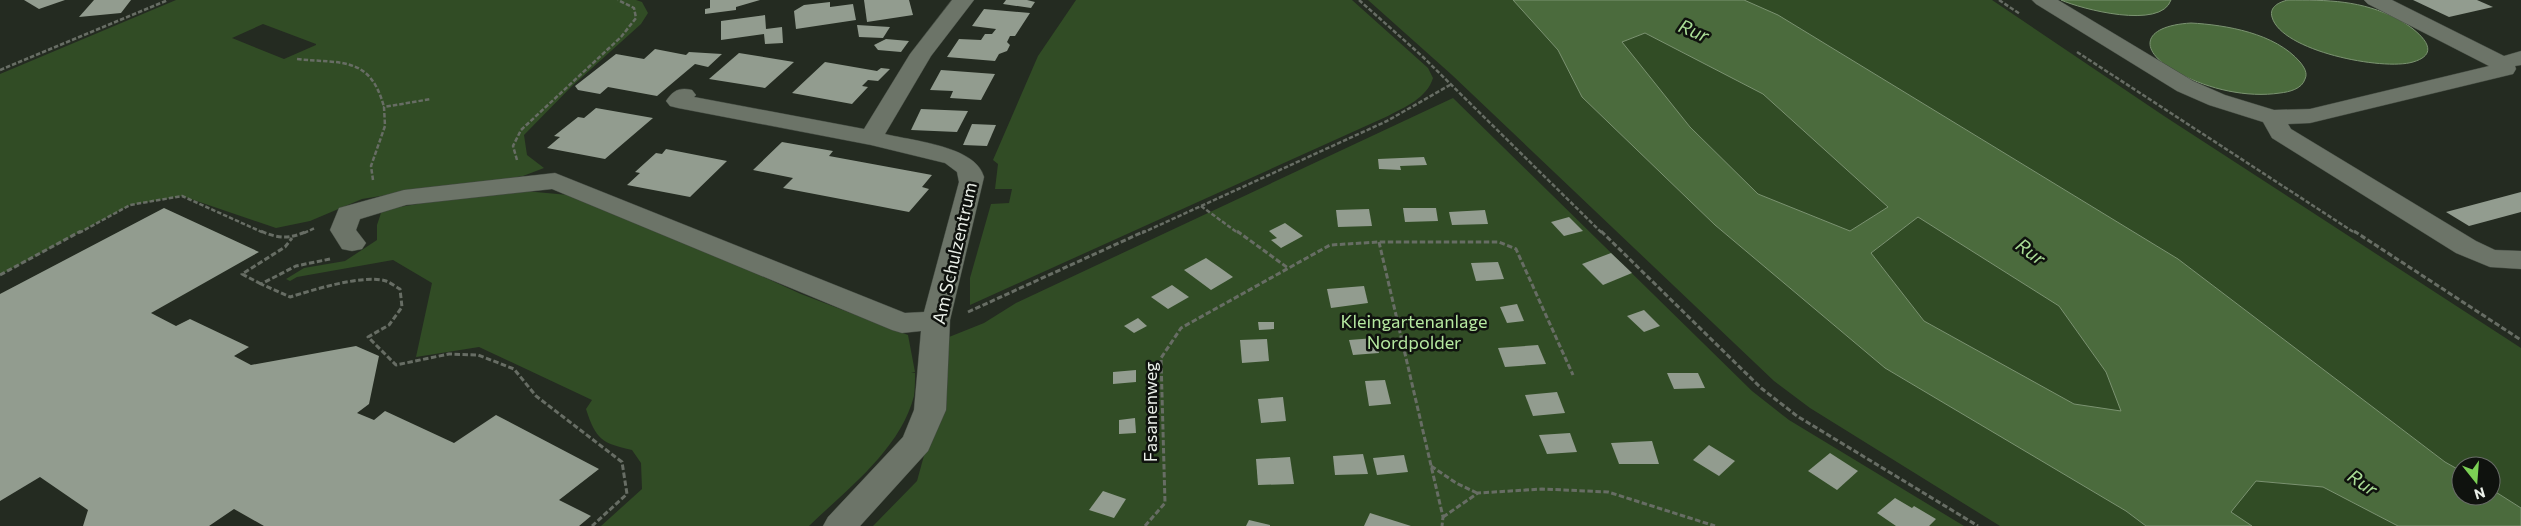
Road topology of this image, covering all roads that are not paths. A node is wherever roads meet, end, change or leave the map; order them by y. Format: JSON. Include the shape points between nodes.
{"nodes":[{"id":1,"x":963,"y":0,"type":"edge"},
{"id":2,"x":2043,"y":0,"type":"edge"},
{"id":3,"x":2375,"y":0,"type":"edge"},
{"id":4,"x":2512,"y":67,"type":"edge"},
{"id":5,"x":684,"y":95,"type":"dead end"},
{"id":6,"x":2273,"y":117,"type":"junction"},
{"id":7,"x":871,"y":138,"type":"junction"},
{"id":8,"x":352,"y":243,"type":"road end"},
{"id":9,"x":2521,"y":260,"type":"edge"},
{"id":10,"x":936,"y":320,"type":"junction"},
{"id":11,"x":840,"y":526,"type":"edge"}],
"edges":[{"from":1,"to":7,"type":"street","via":[[921,54]]},
{"from":2,"to":6,"type":"street","via":[[2185,86],[2217,100]]},
{"from":3,"to":4,"type":"street"},
{"from":4,"to":6,"type":"street","via":[[2310,116]]},
{"from":5,"to":7,"type":"street","name":"Am Schulzentrum","via":[[678,101]]},
{"from":6,"to":9,"type":"street","via":[[2281,133],[2466,247],[2490,258]]},
{"from":7,"to":10,"type":"street","name":"Am Schulzentrum","via":[[954,158],[972,173]]},
{"from":8,"to":10,"type":"street","via":[[343,230],[348,214],[404,198],[555,181],[902,323]]},
{"from":10,"to":11,"type":"street","name":"Am Schulzentrum","via":[[930,410],[917,444]]}]}
